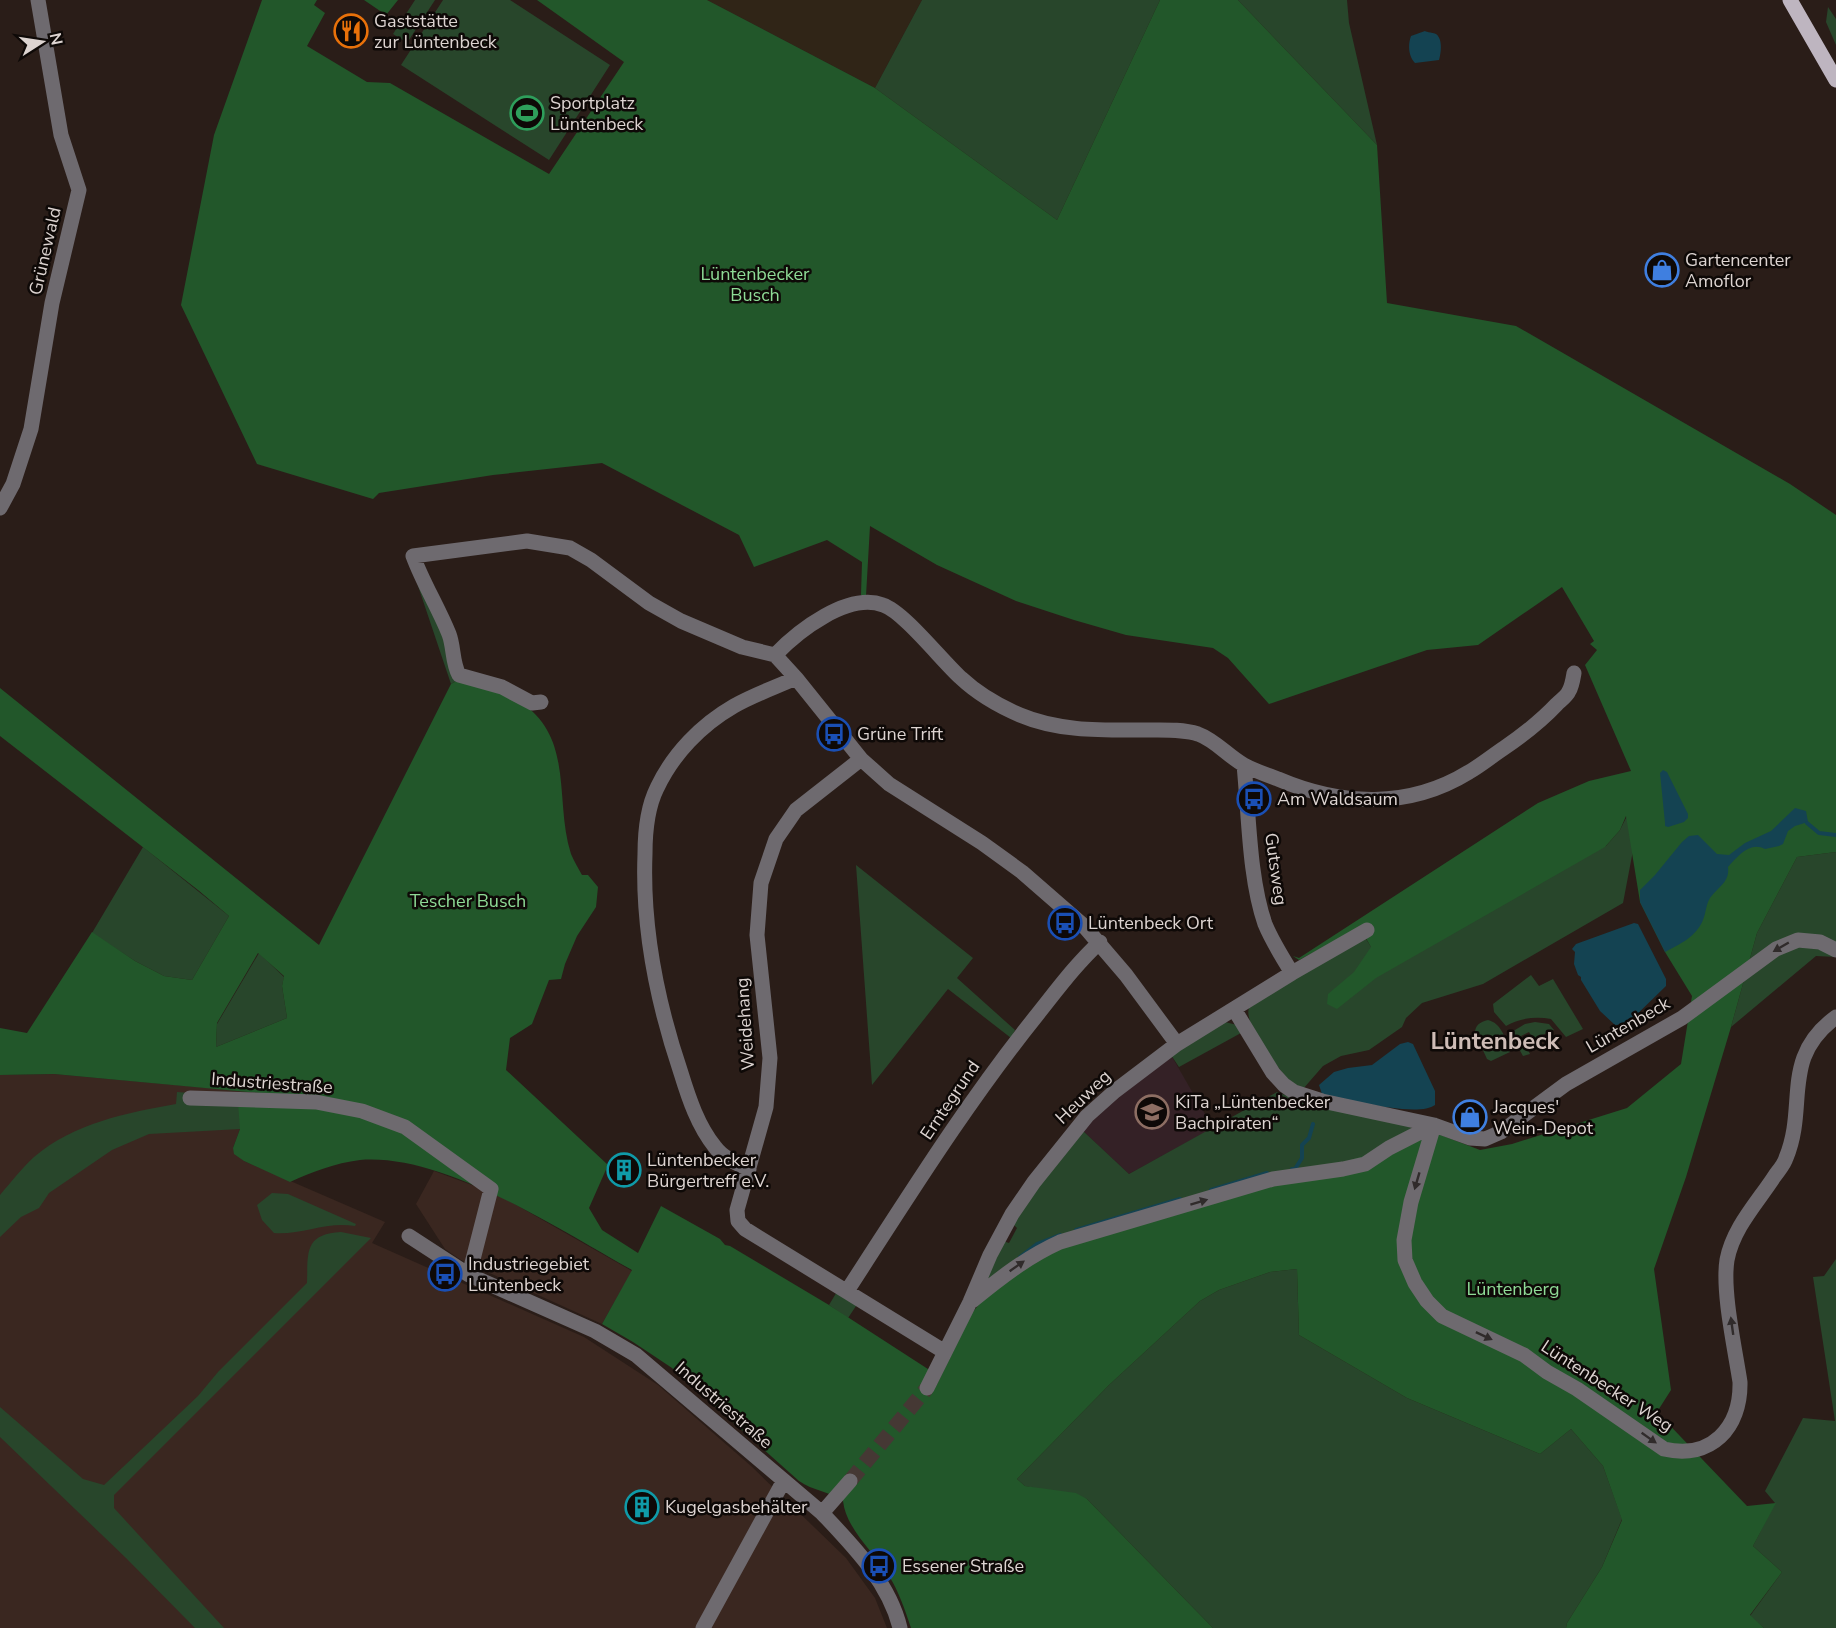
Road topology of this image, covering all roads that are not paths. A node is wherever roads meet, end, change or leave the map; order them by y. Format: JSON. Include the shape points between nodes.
{"nodes":[{"id":1,"x":38,"y":0,"type":"edge"},
{"id":2,"x":1790,"y":0,"type":"edge"},
{"id":3,"x":1836,"y":80,"type":"edge"},
{"id":4,"x":0,"y":508,"type":"edge"},
{"id":5,"x":775,"y":655,"type":"junction"},
{"id":6,"x":1574,"y":673,"type":"dead end"},
{"id":7,"x":796,"y":678,"type":"junction"},
{"id":8,"x":541,"y":702,"type":"dead end"},
{"id":9,"x":861,"y":759,"type":"junction"},
{"id":10,"x":1244,"y":765,"type":"junction"},
{"id":11,"x":1367,"y":930,"type":"dead end"},
{"id":12,"x":1100,"y":942,"type":"junction"},
{"id":13,"x":1836,"y":950,"type":"edge"},
{"id":14,"x":1292,"y":973,"type":"junction"},
{"id":15,"x":1234,"y":1009,"type":"junction"},
{"id":16,"x":1836,"y":1017,"type":"edge"},
{"id":17,"x":1177,"y":1044,"type":"junction"},
{"id":18,"x":190,"y":1098,"type":"dead end"},
{"id":19,"x":1434,"y":1125,"type":"junction"},
{"id":20,"x":749,"y":1169,"type":"junction"},
{"id":21,"x":409,"y":1236,"type":"dead end"},
{"id":22,"x":469,"y":1275,"type":"junction"},
{"id":23,"x":847,"y":1291,"type":"junction"},
{"id":24,"x":970,"y":1302,"type":"junction"},
{"id":25,"x":945,"y":1352,"type":"junction"},
{"id":26,"x":927,"y":1388,"type":"tunnel mouth"},
{"id":27,"x":850,"y":1481,"type":"tunnel mouth"},
{"id":28,"x":783,"y":1482,"type":"junction"},
{"id":29,"x":822,"y":1513,"type":"junction"},
{"id":30,"x":704,"y":1628,"type":"edge"},
{"id":31,"x":900,"y":1628,"type":"edge"}],
"edges":[{"from":1,"to":4,"type":"street","name":"Grünewald","via":[[61,135],[79,190],[52,303],[31,429],[13,484]]},
{"from":2,"to":3,"type":"main road"},
{"from":5,"to":7,"type":"street"},
{"from":5,"to":8,"type":"street","via":[[742,647],[681,621],[570,548],[526,541],[412,556],[450,635],[459,675],[502,687],[532,703]]},
{"from":5,"to":10,"type":"street","via":[[794,635],[837,610],[866,602],[884,605],[979,692],[1020,715],[1080,730],[1198,734]]},
{"from":6,"to":10,"type":"street","via":[[1569,692],[1539,723],[1469,773],[1419,794],[1385,799],[1336,798],[1306,791]]},
{"from":7,"to":9,"type":"street"},
{"from":7,"to":20,"type":"street","via":[[733,706],[696,734],[675,756],[656,789],[646,826],[643,891],[650,956],[668,1036],[693,1111],[714,1146],[723,1156]]},
{"from":9,"to":12,"type":"street","via":[[889,784],[1022,872]]},
{"from":9,"to":20,"type":"street","name":"Weidehang","via":[[796,810],[776,839],[761,883],[757,935],[770,1058],[766,1107]]},
{"from":10,"to":14,"type":"street","name":"Gutsweg","via":[[1260,908]]},
{"from":11,"to":14,"type":"street","name":"Heuweg"},
{"from":12,"to":17,"type":"street"},
{"from":12,"to":23,"type":"street","name":"Erntegrund","via":[[1018,1037],[981,1088]]},
{"from":13,"to":19,"type":"street","name":"Lüntenbeck","one_way":true,"via":[[1820,942],[1798,940],[1776,949],[1682,1018],[1566,1084],[1491,1137],[1470,1138]]},
{"from":14,"to":15,"type":"street","name":"Heuweg"},
{"from":15,"to":17,"type":"street","name":"Heuweg"},
{"from":15,"to":19,"type":"street","name":"Lüntenbeck","via":[[1274,1073],[1294,1092]]},
{"from":19,"to":16,"type":"street","name":"Lüntenbecker Weg","one_way":true,"via":[[1404,1240],[1405,1260],[1427,1301],[1442,1316],[1524,1355],[1664,1449],[1693,1450],[1720,1437],[1737,1413],[1740,1382],[1726,1279],[1731,1244],[1786,1159],[1804,1053],[1823,1026]]},
{"from":17,"to":24,"type":"street","name":"Heuweg","via":[[1115,1091],[1065,1142],[1012,1214]]},
{"from":18,"to":22,"type":"street","name":"Industriestraße","via":[[315,1102],[362,1111],[405,1127],[491,1189]]},
{"from":24,"to":19,"type":"street","one_way":true,"via":[[1036,1253],[1060,1242],[1273,1179],[1365,1164]]},
{"from":20,"to":23,"type":"street","name":"Weidehang","via":[[737,1210],[738,1221]]},
{"from":21,"to":22,"type":"street","name":"Industriestraße"},
{"from":22,"to":28,"type":"street","name":"Industriestraße","via":[[595,1331],[636,1355]]},
{"from":23,"to":25,"type":"street","name":"Weidehang"},
{"from":24,"to":25,"type":"street","name":"Heuweg"},
{"from":25,"to":26,"type":"street","name":"Heuweg"},
{"from":27,"to":29,"type":"street"},
{"from":28,"to":29,"type":"street","name":"Industriestraße"},
{"from":28,"to":30,"type":"street"},
{"from":29,"to":31,"type":"street","name":"Industriestraße","via":[[880,1581]]}]}
